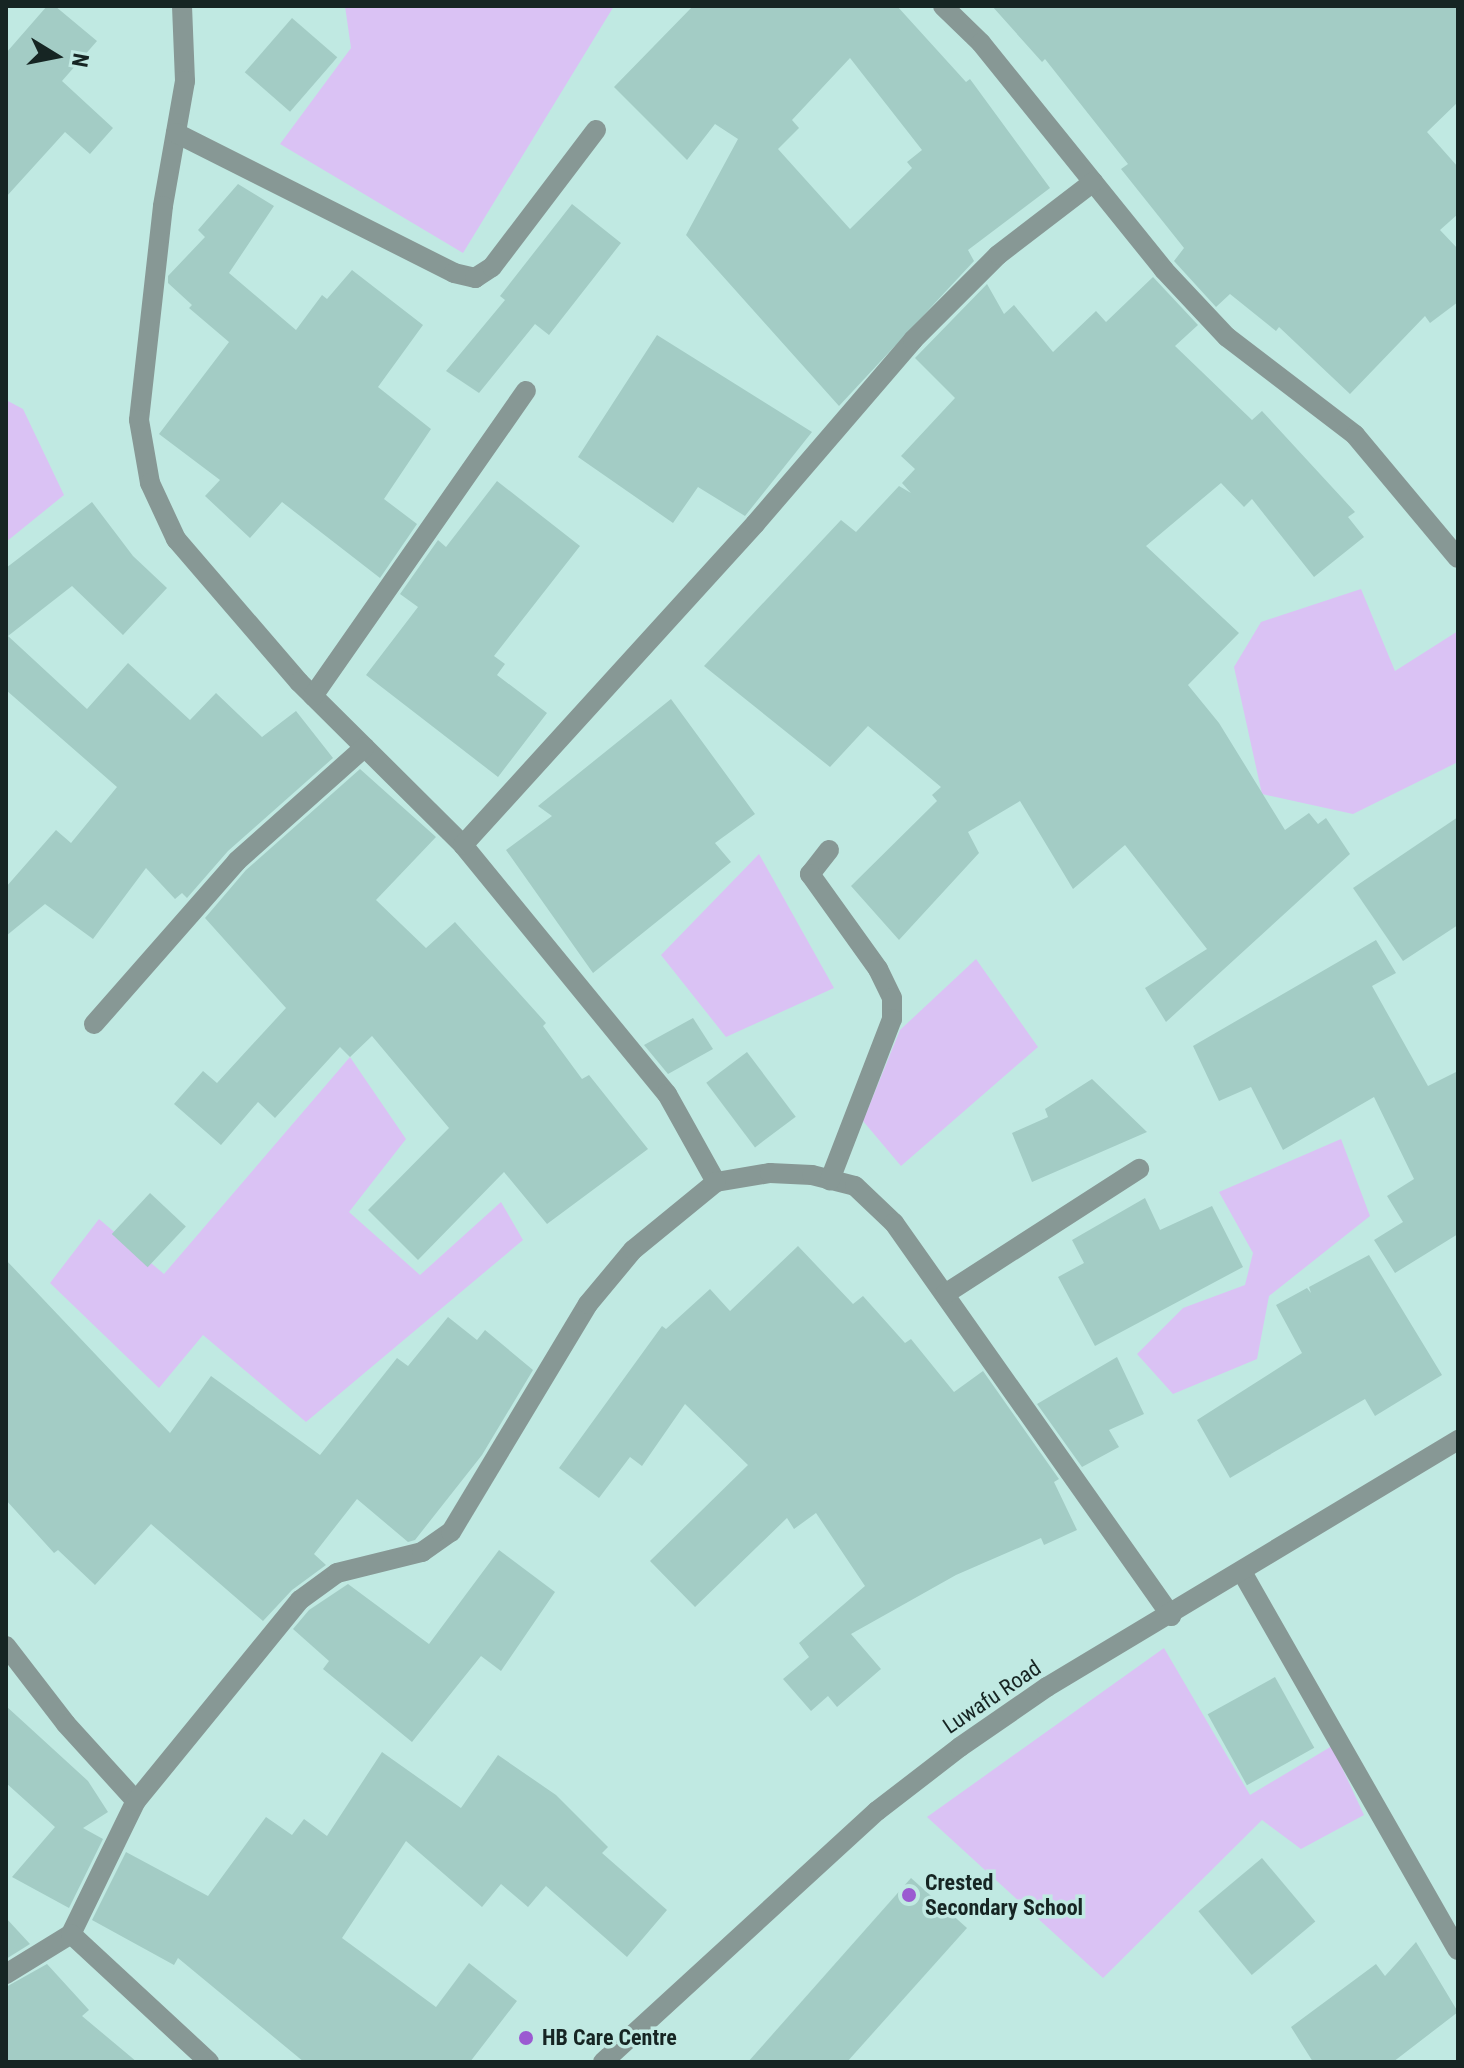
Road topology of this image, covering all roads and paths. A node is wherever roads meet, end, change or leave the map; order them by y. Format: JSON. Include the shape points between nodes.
{"nodes":[{"id":1,"x":182,"y":6,"type":"edge"},
{"id":2,"x":943,"y":6,"type":"edge"},
{"id":3,"x":596,"y":130,"type":"dead end"},
{"id":4,"x":176,"y":133,"type":"junction"},
{"id":5,"x":1093,"y":182,"type":"junction"},
{"id":6,"x":526,"y":391,"type":"dead end"},
{"id":7,"x":1458,"y":558,"type":"edge"},
{"id":8,"x":313,"y":696,"type":"junction"},
{"id":9,"x":365,"y":747,"type":"junction"},
{"id":10,"x":463,"y":845,"type":"junction"},
{"id":11,"x":829,"y":850,"type":"dead end"},
{"id":12,"x":94,"y":1024,"type":"dead end"},
{"id":13,"x":1139,"y":1169,"type":"dead end"},
{"id":14,"x":830,"y":1180,"type":"junction"},
{"id":15,"x":716,"y":1182,"type":"junction"},
{"id":16,"x":945,"y":1294,"type":"junction"},
{"id":17,"x":1458,"y":1440,"type":"edge"},
{"id":18,"x":1242,"y":1572,"type":"junction"},
{"id":19,"x":1171,"y":1616,"type":"junction"},
{"id":20,"x":6,"y":1646,"type":"edge"},
{"id":21,"x":136,"y":1801,"type":"junction"},
{"id":22,"x":71,"y":1934,"type":"junction"},
{"id":23,"x":1458,"y":1950,"type":"edge"},
{"id":24,"x":6,"y":1974,"type":"edge"},
{"id":25,"x":209,"y":2062,"type":"edge"},
{"id":26,"x":603,"y":2062,"type":"edge"}],
"edges":[{"from":1,"to":4,"type":"street","via":[[185,81]]},
{"from":2,"to":5,"type":"street","via":[[981,43]]},
{"from":3,"to":4,"type":"street","via":[[492,267],[475,278],[454,273]]},
{"from":4,"to":8,"type":"street","via":[[139,420],[150,483],[176,539]]},
{"from":5,"to":7,"type":"street","via":[[1227,337],[1355,435]]},
{"from":5,"to":10,"type":"street","via":[[998,255],[913,340],[755,524]]},
{"from":6,"to":8,"type":"street"},
{"from":8,"to":9,"type":"street"},
{"from":9,"to":10,"type":"street"},
{"from":9,"to":12,"type":"street","via":[[237,861]]},
{"from":10,"to":15,"type":"street","via":[[667,1094]]},
{"from":11,"to":14,"type":"street","via":[[810,874],[878,969],[892,998],[892,1019]]},
{"from":13,"to":16,"type":"street"},
{"from":14,"to":15,"type":"street","via":[[770,1173]]},
{"from":14,"to":16,"type":"street","via":[[855,1186],[894,1223]]},
{"from":15,"to":21,"type":"street","via":[[644,1240],[588,1304],[451,1532],[422,1552],[337,1573],[317,1585]]},
{"from":16,"to":19,"type":"street"},
{"from":17,"to":18,"type":"street","name":"Luwafu Road"},
{"from":18,"to":19,"type":"street","name":"Luwafu Road"},
{"from":18,"to":23,"type":"street"},
{"from":19,"to":26,"type":"street","name":"Luwafu Road","via":[[1047,1687],[877,1811]]},
{"from":20,"to":21,"type":"street","via":[[66,1724]]},
{"from":21,"to":22,"type":"street"},
{"from":22,"to":24,"type":"street"},
{"from":22,"to":25,"type":"street"}]}
